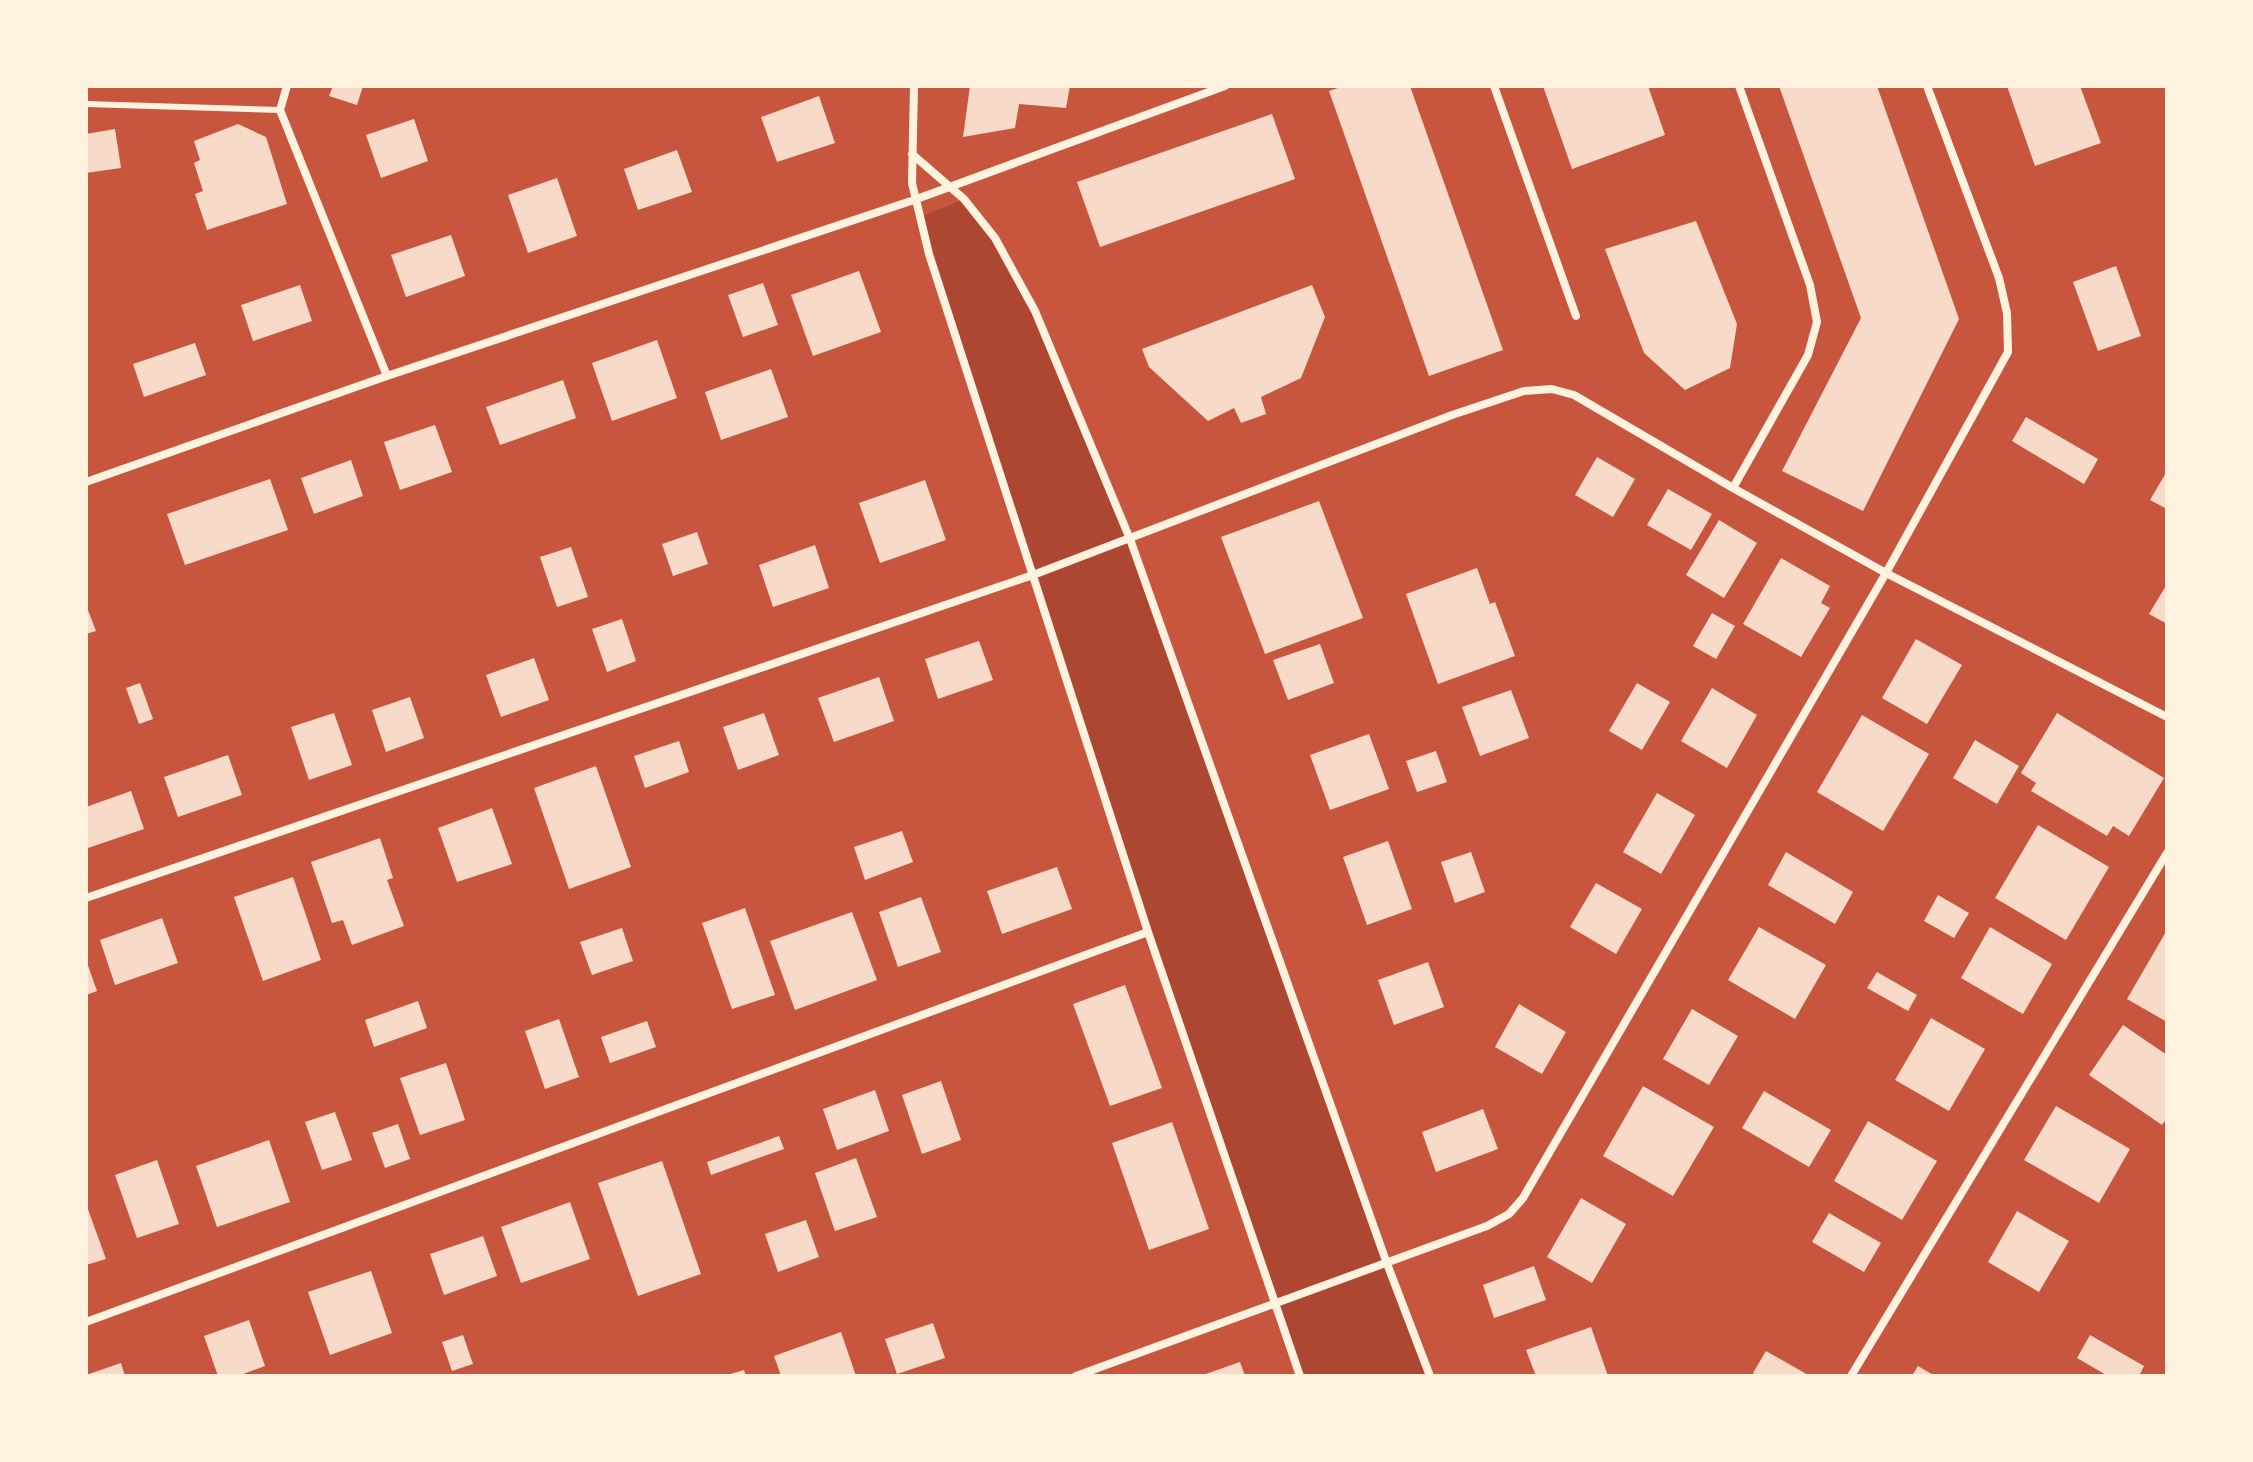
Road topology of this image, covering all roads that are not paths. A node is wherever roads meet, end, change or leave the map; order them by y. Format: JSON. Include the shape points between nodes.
{"nodes":[{"id":1,"x":287,"y":86,"type":"edge"},
{"id":2,"x":914,"y":86,"type":"edge"},
{"id":3,"x":1225,"y":86,"type":"edge"},
{"id":4,"x":1494,"y":86,"type":"edge"},
{"id":5,"x":1739,"y":86,"type":"edge"},
{"id":6,"x":1927,"y":86,"type":"edge"},
{"id":7,"x":86,"y":104,"type":"edge"},
{"id":8,"x":280,"y":110,"type":"junction"},
{"id":9,"x":912,"y":154,"type":"junction"},
{"id":10,"x":951,"y":187,"type":"junction"},
{"id":11,"x":914,"y":200,"type":"junction"},
{"id":12,"x":1576,"y":316,"type":"dead end"},
{"id":13,"x":387,"y":376,"type":"junction"},
{"id":14,"x":86,"y":482,"type":"edge"},
{"id":15,"x":1733,"y":488,"type":"junction"},
{"id":16,"x":1130,"y":539,"type":"junction"},
{"id":17,"x":1886,"y":573,"type":"junction"},
{"id":18,"x":1033,"y":575,"type":"junction"},
{"id":19,"x":2167,"y":717,"type":"edge"},
{"id":20,"x":2167,"y":853,"type":"edge"},
{"id":21,"x":86,"y":898,"type":"edge"},
{"id":22,"x":1148,"y":932,"type":"junction"},
{"id":23,"x":1386,"y":1261,"type":"junction"},
{"id":24,"x":1275,"y":1304,"type":"junction"},
{"id":25,"x":86,"y":1322,"type":"edge"},
{"id":26,"x":1076,"y":1376,"type":"edge"},
{"id":27,"x":1300,"y":1376,"type":"edge"},
{"id":28,"x":1430,"y":1376,"type":"edge"},
{"id":29,"x":1851,"y":1376,"type":"edge"}],
"edges":[{"from":1,"to":8,"type":"street"},
{"from":2,"to":9,"type":"street"},
{"from":3,"to":10,"type":"street"},
{"from":4,"to":12,"type":"street"},
{"from":5,"to":15,"type":"street","via":[[1810,285],[1817,322],[1808,355]]},
{"from":6,"to":17,"type":"street","via":[[1999,278],[2008,352]]},
{"from":7,"to":8,"type":"lane"},
{"from":8,"to":13,"type":"street"},
{"from":9,"to":10,"type":"street"},
{"from":9,"to":11,"type":"street"},
{"from":10,"to":11,"type":"street"},
{"from":10,"to":16,"type":"street","via":[[995,238],[1015,271]]},
{"from":11,"to":13,"type":"street"},
{"from":11,"to":18,"type":"street"},
{"from":13,"to":14,"type":"street"},
{"from":15,"to":16,"type":"street","via":[[1574,395],[1552,389],[1524,391]]},
{"from":15,"to":17,"type":"street"},
{"from":16,"to":18,"type":"street"},
{"from":16,"to":23,"type":"street"},
{"from":17,"to":19,"type":"street"},
{"from":17,"to":23,"type":"street","via":[[1523,1198],[1509,1214],[1487,1226]]},
{"from":18,"to":21,"type":"street"},
{"from":18,"to":22,"type":"street"},
{"from":20,"to":29,"type":"street"},
{"from":22,"to":24,"type":"street"},
{"from":22,"to":25,"type":"street"},
{"from":23,"to":24,"type":"street"},
{"from":23,"to":28,"type":"street"},
{"from":24,"to":26,"type":"street"},
{"from":24,"to":27,"type":"street"}]}
